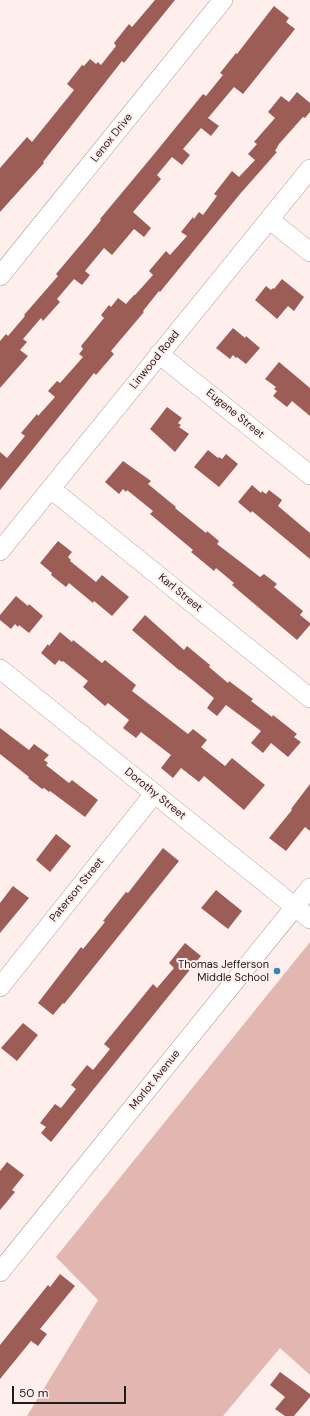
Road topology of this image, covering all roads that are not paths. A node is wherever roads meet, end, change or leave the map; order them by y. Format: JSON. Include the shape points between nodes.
{"nodes":[{"id":1,"x":223,"y":0,"type":"edge"},
{"id":2,"x":310,"y":169,"type":"edge"},
{"id":3,"x":270,"y":220,"type":"junction"},
{"id":4,"x":310,"y":252,"type":"edge"},
{"id":5,"x":0,"y":276,"type":"edge"},
{"id":6,"x":159,"y":354,"type":"junction"},
{"id":7,"x":310,"y":475,"type":"edge"},
{"id":8,"x":51,"y":489,"type":"junction"},
{"id":9,"x":0,"y":551,"type":"edge"},
{"id":10,"x":0,"y":669,"type":"edge"},
{"id":11,"x":310,"y":698,"type":"edge"},
{"id":12,"x":154,"y":794,"type":"junction"},
{"id":13,"x":310,"y":888,"type":"edge"},
{"id":14,"x":295,"y":907,"type":"junction"},
{"id":15,"x":310,"y":919,"type":"edge"},
{"id":16,"x":0,"y":987,"type":"edge"},
{"id":17,"x":0,"y":1272,"type":"edge"}],
"edges":[{"from":1,"to":5,"type":"street","name":"Lenox Drive"},
{"from":2,"to":3,"type":"street","name":"Linwood Road"},
{"from":3,"to":4,"type":"street"},
{"from":3,"to":6,"type":"street","name":"Linwood Road"},
{"from":6,"to":7,"type":"street","name":"Eugene Street"},
{"from":6,"to":8,"type":"street","name":"Linwood Road"},
{"from":8,"to":9,"type":"street","name":"Linwood Road"},
{"from":8,"to":11,"type":"street","name":"Karl Street"},
{"from":10,"to":12,"type":"street","name":"Dorothy Street"},
{"from":12,"to":14,"type":"street","name":"Dorothy Street"},
{"from":12,"to":16,"type":"street","name":"Paterson Street"},
{"from":13,"to":14,"type":"street","name":"Morlot Avenue"},
{"from":14,"to":15,"type":"street","name":"Dorothy Street"},
{"from":14,"to":17,"type":"street","name":"Morlot Avenue"}]}
